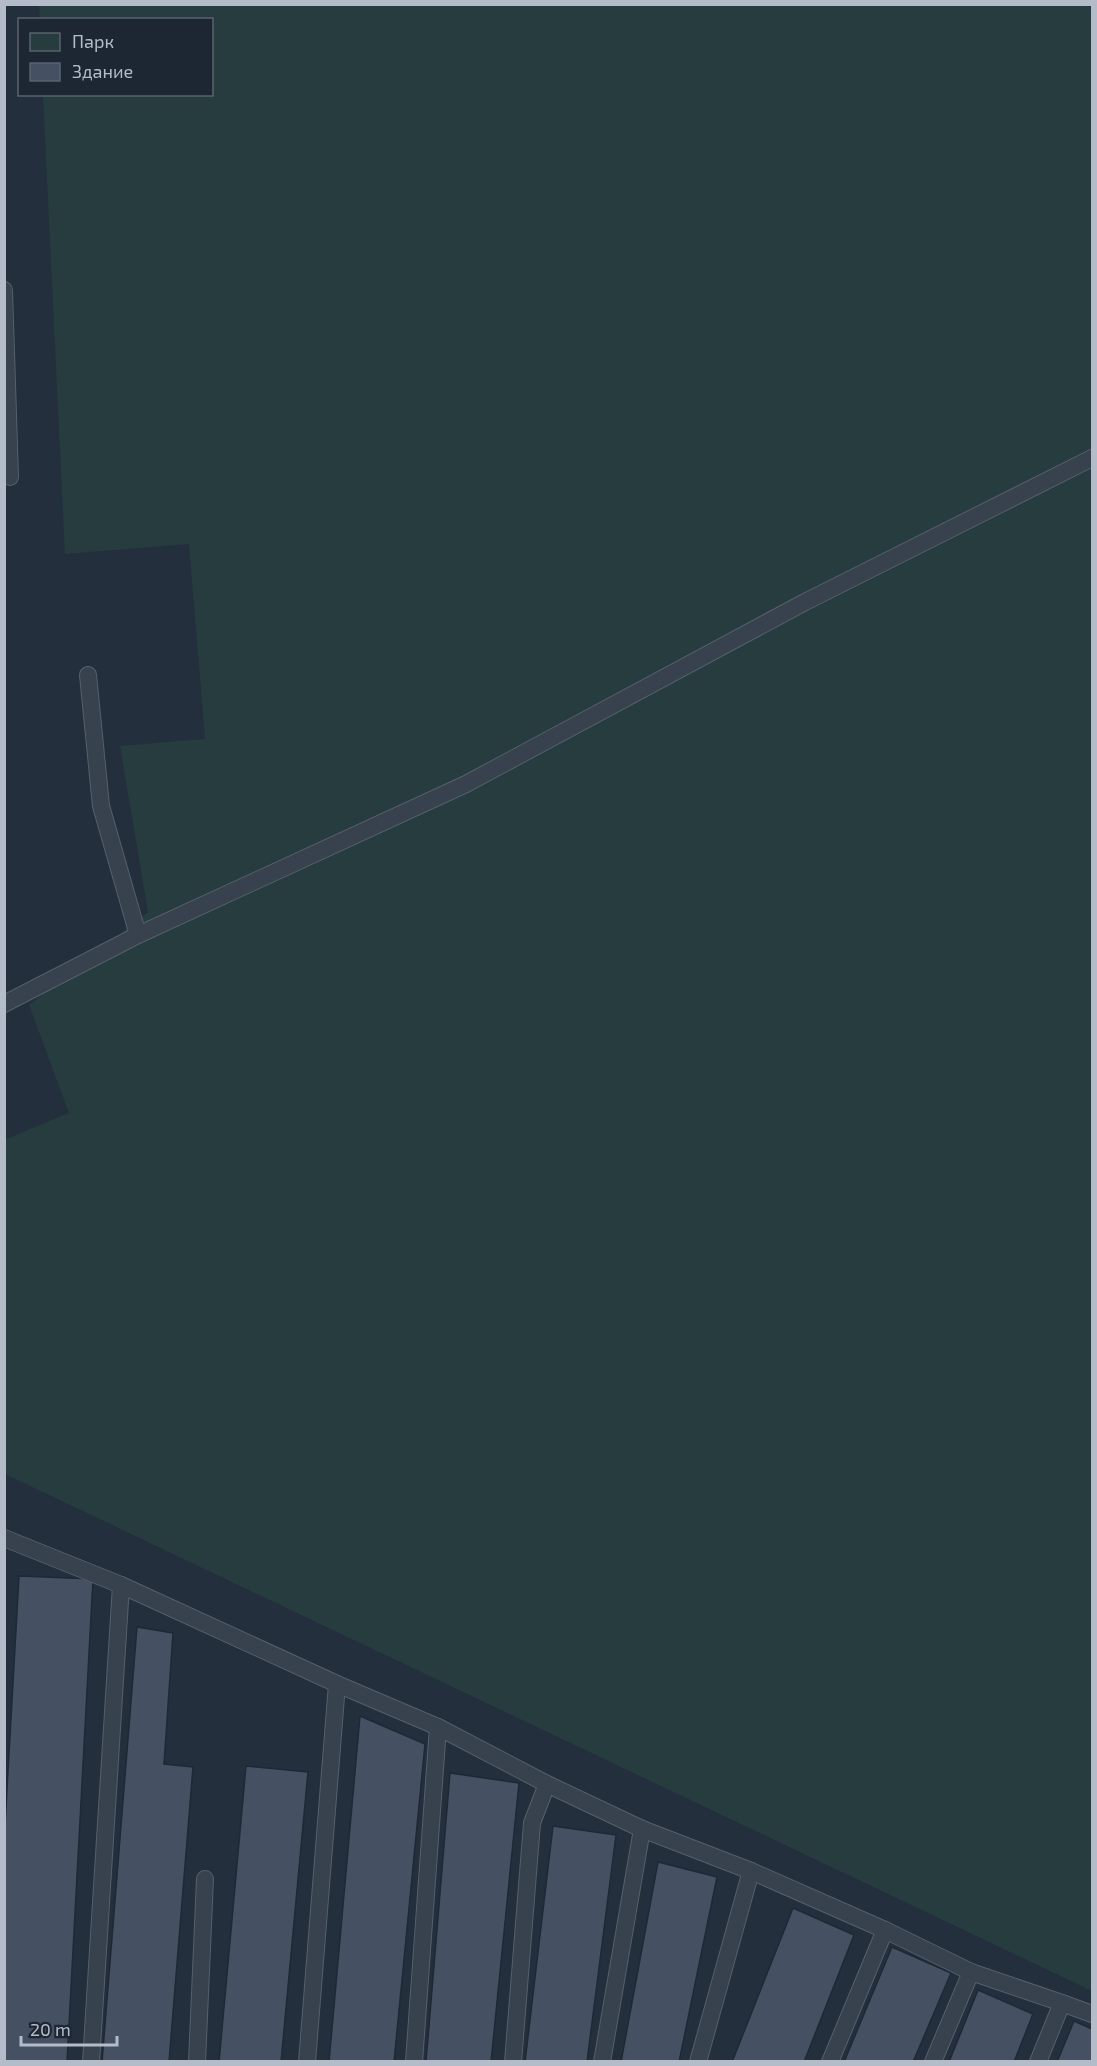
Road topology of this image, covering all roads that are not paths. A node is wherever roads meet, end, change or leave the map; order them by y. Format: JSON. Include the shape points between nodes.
{"nodes":[{"id":1,"x":4,"y":290,"type":"edge"},
{"id":2,"x":5,"y":323,"type":"edge"},
{"id":3,"x":1092,"y":458,"type":"edge"},
{"id":4,"x":10,"y":477,"type":"dead end"},
{"id":5,"x":88,"y":675,"type":"dead end"},
{"id":6,"x":138,"y":934,"type":"junction"},
{"id":7,"x":4,"y":1004,"type":"edge"},
{"id":8,"x":4,"y":1538,"type":"edge"},
{"id":9,"x":121,"y":1585,"type":"junction"},
{"id":10,"x":337,"y":1684,"type":"junction"},
{"id":11,"x":438,"y":1727,"type":"junction"},
{"id":12,"x":548,"y":1784,"type":"junction"},
{"id":13,"x":642,"y":1829,"type":"junction"},
{"id":14,"x":751,"y":1871,"type":"junction"},
{"id":15,"x":205,"y":1879,"type":"dead end"},
{"id":16,"x":885,"y":1930,"type":"junction"},
{"id":17,"x":971,"y":1972,"type":"junction"},
{"id":18,"x":1062,"y":2003,"type":"junction"},
{"id":19,"x":1092,"y":2014,"type":"edge"},
{"id":20,"x":90,"y":2061,"type":"edge"},
{"id":21,"x":198,"y":2061,"type":"edge"},
{"id":22,"x":307,"y":2061,"type":"edge"},
{"id":23,"x":414,"y":2061,"type":"edge"},
{"id":24,"x":513,"y":2061,"type":"edge"},
{"id":25,"x":602,"y":2061,"type":"edge"},
{"id":26,"x":698,"y":2061,"type":"edge"},
{"id":27,"x":830,"y":2061,"type":"edge"},
{"id":28,"x":933,"y":2061,"type":"edge"},
{"id":29,"x":1038,"y":2061,"type":"edge"}],
"edges":[{"from":1,"to":2,"type":"lane"},
{"from":2,"to":4,"type":"lane"},
{"from":3,"to":6,"type":"lane","via":[[805,602],[466,784]]},
{"from":5,"to":6,"type":"lane","via":[[101,806]]},
{"from":6,"to":7,"type":"lane"},
{"from":8,"to":9,"type":"lane"},
{"from":9,"to":10,"type":"lane"},
{"from":9,"to":20,"type":"lane"},
{"from":10,"to":11,"type":"lane"},
{"from":10,"to":22,"type":"lane"},
{"from":11,"to":12,"type":"lane"},
{"from":11,"to":23,"type":"lane"},
{"from":12,"to":13,"type":"lane"},
{"from":12,"to":24,"type":"lane","via":[[532,1823]]},
{"from":13,"to":14,"type":"lane"},
{"from":13,"to":25,"type":"lane"},
{"from":14,"to":16,"type":"lane"},
{"from":14,"to":26,"type":"lane"},
{"from":15,"to":21,"type":"lane"},
{"from":16,"to":17,"type":"lane"},
{"from":16,"to":27,"type":"lane"},
{"from":17,"to":18,"type":"lane"},
{"from":17,"to":28,"type":"lane"},
{"from":18,"to":19,"type":"lane"},
{"from":18,"to":29,"type":"lane"}]}
